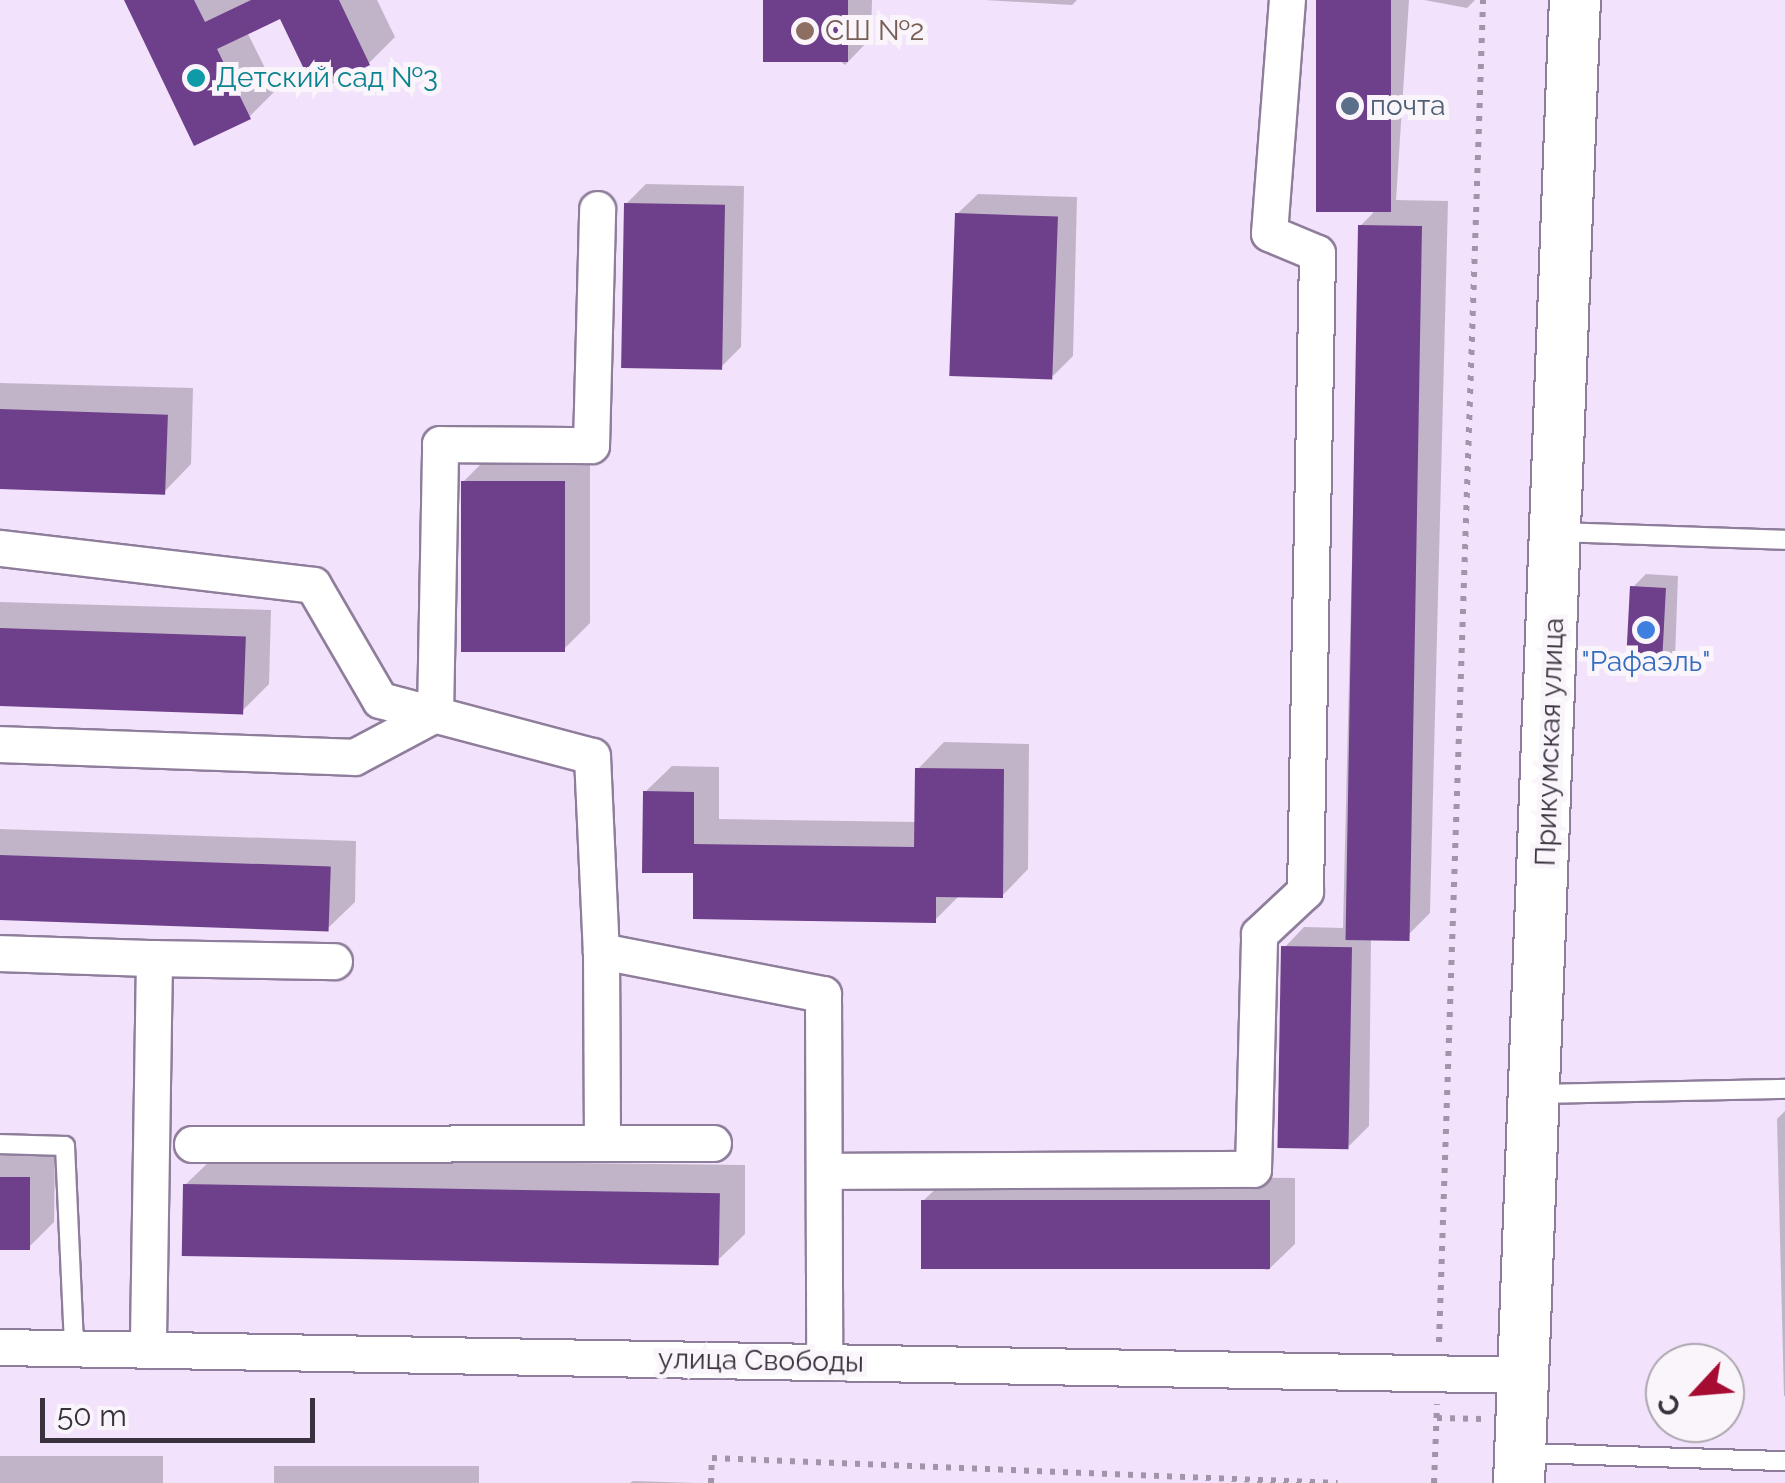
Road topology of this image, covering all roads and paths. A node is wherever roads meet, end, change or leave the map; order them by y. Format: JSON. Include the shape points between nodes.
{"nodes":[{"id":1,"x":1286,"y":0,"type":"edge"},
{"id":2,"x":1482,"y":0,"type":"edge"},
{"id":3,"x":1574,"y":0,"type":"edge"},
{"id":4,"x":597,"y":208,"type":"dead end"},
{"id":5,"x":1560,"y":532,"type":"junction"},
{"id":6,"x":1785,"y":540,"type":"edge"},
{"id":7,"x":0,"y":548,"type":"edge"},
{"id":8,"x":435,"y":714,"type":"junction"},
{"id":9,"x":0,"y":744,"type":"edge"},
{"id":10,"x":601,"y":951,"type":"junction"},
{"id":11,"x":0,"y":953,"type":"edge"},
{"id":12,"x":154,"y":958,"type":"junction"},
{"id":13,"x":334,"y":962,"type":"dead end"},
{"id":14,"x":1785,"y":1089,"type":"edge"},
{"id":15,"x":1535,"y":1094,"type":"junction"},
{"id":16,"x":713,"y":1143,"type":"dead end"},
{"id":17,"x":0,"y":1144,"type":"edge"},
{"id":18,"x":192,"y":1144,"type":"dead end"},
{"id":19,"x":602,"y":1144,"type":"junction"},
{"id":20,"x":824,"y":1171,"type":"junction"},
{"id":21,"x":0,"y":1347,"type":"edge"},
{"id":22,"x":74,"y":1348,"type":"junction"},
{"id":23,"x":148,"y":1350,"type":"junction"},
{"id":24,"x":824,"y":1362,"type":"junction"},
{"id":25,"x":1438,"y":1374,"type":"junction"},
{"id":26,"x":1523,"y":1374,"type":"junction"},
{"id":27,"x":1785,"y":1460,"type":"edge"},
{"id":28,"x":1520,"y":1468,"type":"edge"},
{"id":29,"x":711,"y":1483,"type":"edge"},
{"id":30,"x":1338,"y":1483,"type":"edge"},
{"id":31,"x":1434,"y":1483,"type":"edge"}],
"edges":[{"from":1,"to":20,"type":"street","via":[[1269,233],[1316,253],[1306,891],[1260,934],[1253,1169]]},
{"from":2,"to":25,"type":"path"},
{"from":3,"to":5,"type":"main road","name":"Прикумская улица"},
{"from":4,"to":8,"type":"street","via":[[590,445],[440,444]]},
{"from":5,"to":6,"type":"lane"},
{"from":5,"to":15,"type":"main road","name":"Прикумская улица"},
{"from":7,"to":8,"type":"street","via":[[312,584],[380,700]]},
{"from":8,"to":9,"type":"street","via":[[354,757]]},
{"from":8,"to":10,"type":"street","via":[[592,756]]},
{"from":10,"to":19,"type":"street"},
{"from":10,"to":20,"type":"street","via":[[823,994]]},
{"from":11,"to":12,"type":"street"},
{"from":12,"to":13,"type":"street"},
{"from":12,"to":23,"type":"street"},
{"from":14,"to":15,"type":"lane"},
{"from":15,"to":26,"type":"main road","name":"Прикумская улица"},
{"from":16,"to":19,"type":"street"},
{"from":17,"to":22,"type":"lane","via":[[65,1146]]},
{"from":18,"to":19,"type":"street"},
{"from":20,"to":24,"type":"street"},
{"from":21,"to":22,"type":"street","name":"улица Свободы"},
{"from":22,"to":23,"type":"street","name":"улица Свободы"},
{"from":23,"to":24,"type":"street","name":"улица Свободы"},
{"from":24,"to":25,"type":"street","name":"улица Свободы"},
{"from":25,"to":26,"type":"street","name":"улица Свободы"},
{"from":25,"to":31,"type":"path"},
{"from":26,"to":28,"type":"main road","name":"Прикумская улица"},
{"from":27,"to":28,"type":"lane"},
{"from":29,"to":30,"type":"path","via":[[712,1458]]}]}
